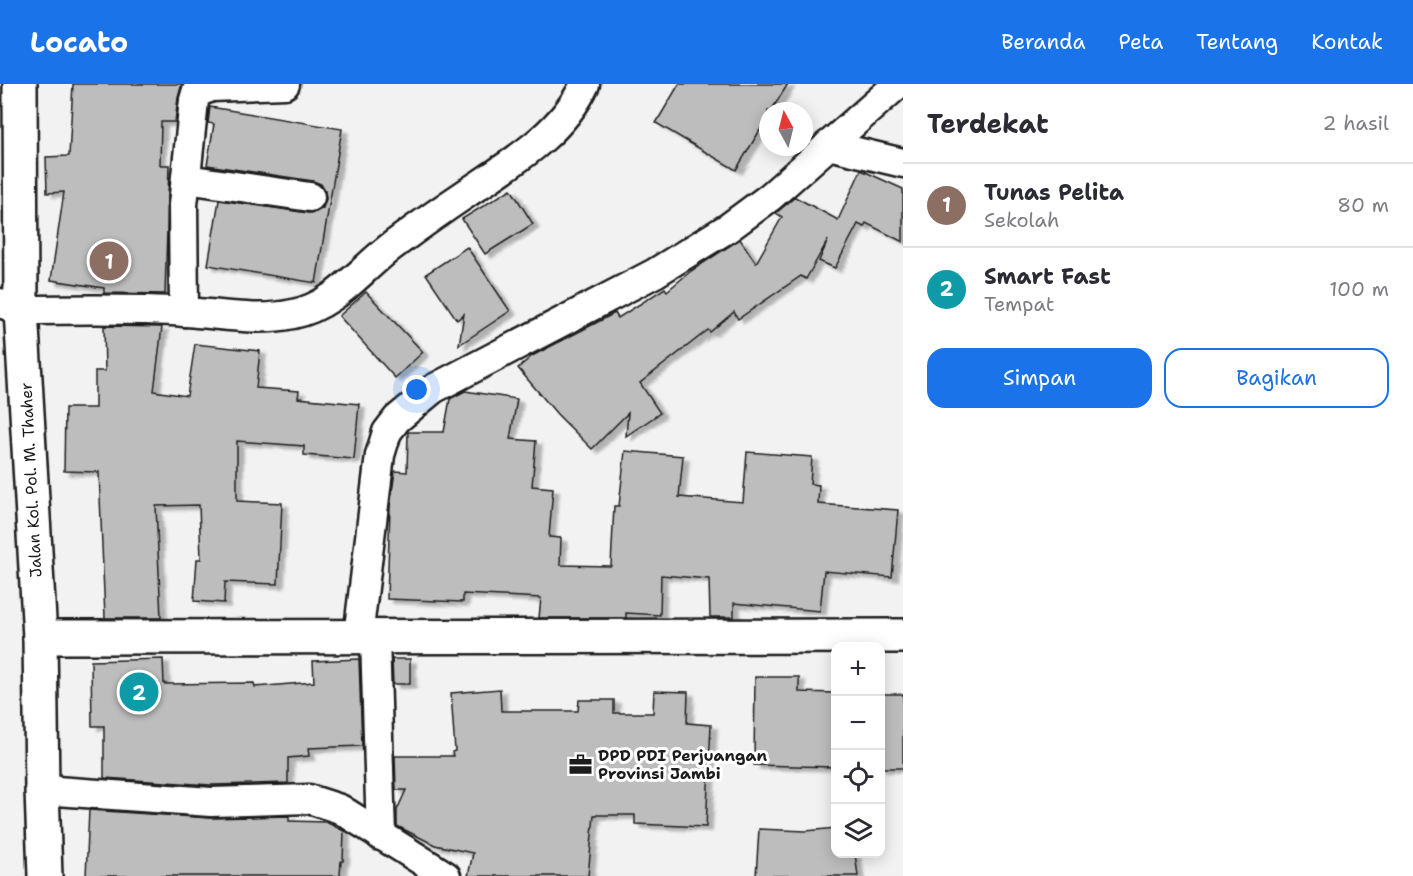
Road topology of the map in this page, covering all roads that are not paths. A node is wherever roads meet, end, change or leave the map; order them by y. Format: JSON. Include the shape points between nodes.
{"nodes":[{"id":1,"x":20,"y":84,"type":"edge"},
{"id":2,"x":285,"y":84,"type":"edge"},
{"id":3,"x":585,"y":84,"type":"edge"},
{"id":4,"x":898,"y":84,"type":"edge"},
{"id":5,"x":828,"y":145,"type":"junction"},
{"id":6,"x":903,"y":163,"type":"edge"},
{"id":7,"x":186,"y":178,"type":"junction"},
{"id":8,"x":310,"y":197,"type":"dead end"},
{"id":9,"x":11,"y":306,"type":"edge"},
{"id":10,"x":184,"y":312,"type":"junction"},
{"id":11,"x":903,"y":636,"type":"edge"},
{"id":12,"x":40,"y":637,"type":"junction"},
{"id":13,"x":367,"y":637,"type":"junction"},
{"id":14,"x":42,"y":790,"type":"junction"},
{"id":15,"x":381,"y":836,"type":"junction"},
{"id":16,"x":45,"y":876,"type":"edge"},
{"id":17,"x":446,"y":876,"type":"edge"}],
"edges":[{"from":1,"to":9,"type":"street","name":"Jalan Kol. Pol. M. Thaher"},
{"from":2,"to":7,"type":"street","via":[[212,87],[196,93]]},
{"from":3,"to":10,"type":"street","via":[[570,109],[540,141],[394,244],[325,303],[273,318]]},
{"from":4,"to":5,"type":"street"},
{"from":5,"to":6,"type":"street"},
{"from":5,"to":13,"type":"street","via":[[728,228],[655,273],[433,388],[397,418],[387,432],[380,455]]},
{"from":7,"to":8,"type":"street"},
{"from":7,"to":10,"type":"street"},
{"from":9,"to":10,"type":"street"},
{"from":9,"to":12,"type":"street","name":"Jalan Kol. Pol. M. Thaher"},
{"from":11,"to":13,"type":"street"},
{"from":12,"to":13,"type":"street"},
{"from":12,"to":14,"type":"street","name":"Jalan Kol. Pol. M. Thaher"},
{"from":13,"to":15,"type":"street"},
{"from":14,"to":15,"type":"street","via":[[211,802],[309,799],[340,809]]},
{"from":14,"to":16,"type":"street","name":"Jalan Kol. Pol. M. Thaher"},
{"from":15,"to":17,"type":"street"}]}
